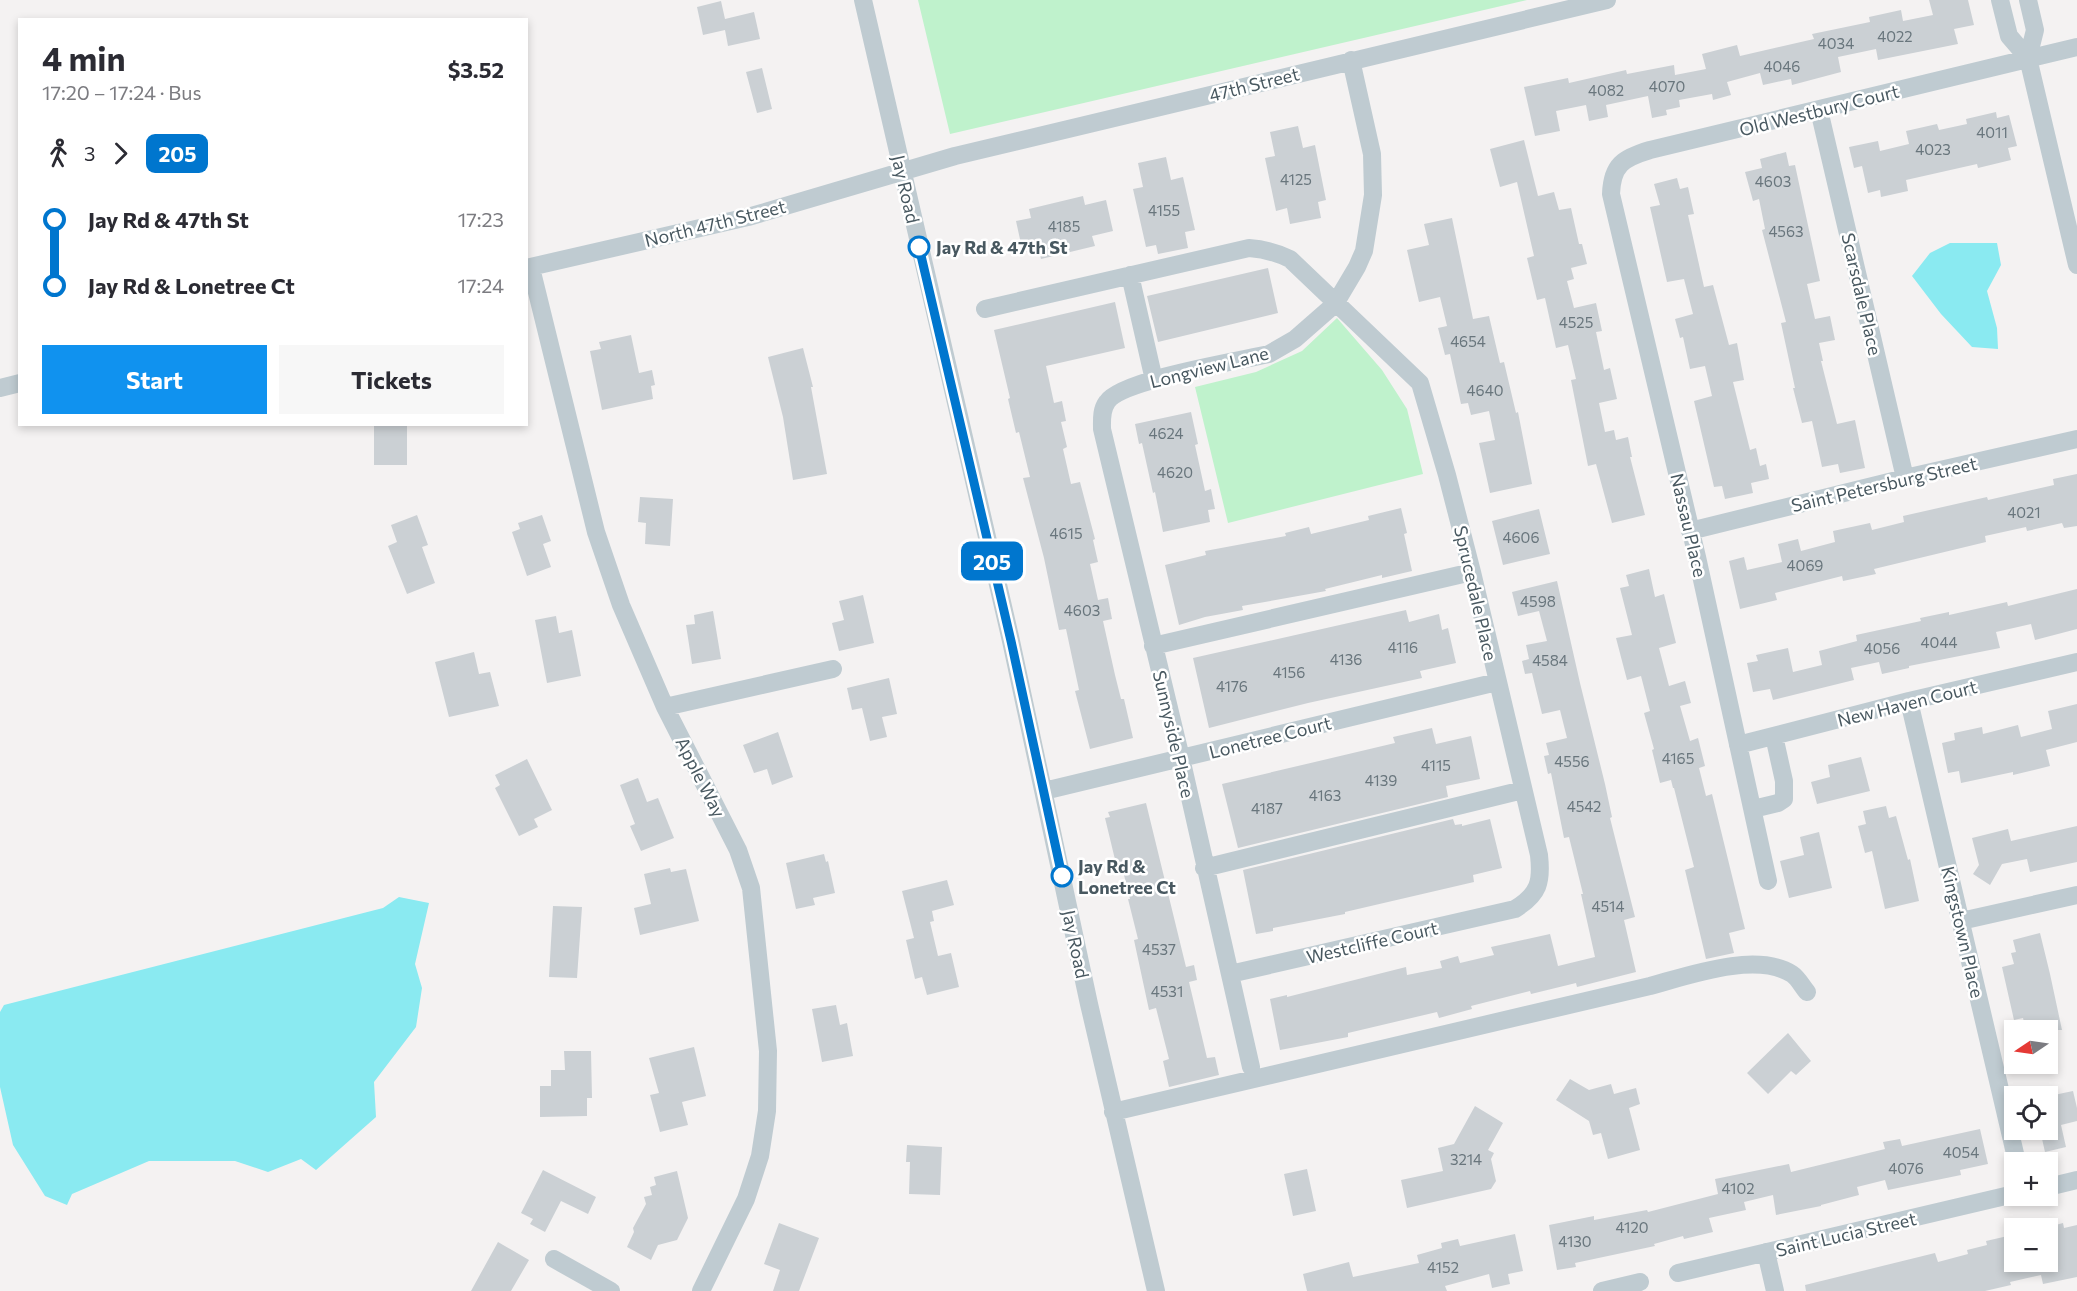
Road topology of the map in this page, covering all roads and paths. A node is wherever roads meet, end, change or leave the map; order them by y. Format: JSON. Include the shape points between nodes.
{"nodes":[{"id":1,"x":863,"y":0,"type":"edge"},
{"id":2,"x":1606,"y":0,"type":"edge"},
{"id":3,"x":2000,"y":0,"type":"edge"},
{"id":4,"x":2028,"y":0,"type":"edge"},
{"id":5,"x":2077,"y":48,"type":"edge"},
{"id":6,"x":2028,"y":58,"type":"junction"},
{"id":7,"x":1351,"y":60,"type":"junction"},
{"id":8,"x":1819,"y":110,"type":"junction"},
{"id":9,"x":1615,"y":170,"type":"joint"},
{"id":10,"x":902,"y":171,"type":"junction"},
{"id":11,"x":2077,"y":262,"type":"edge"},
{"id":12,"x":529,"y":268,"type":"edge"},
{"id":13,"x":1130,"y":275,"type":"junction"},
{"id":14,"x":1335,"y":304,"type":"junction"},
{"id":15,"x":985,"y":309,"type":"dead end"},
{"id":16,"x":1154,"y":380,"type":"junction"},
{"id":17,"x":18,"y":384,"type":"edge"},
{"id":18,"x":0,"y":388,"type":"edge"},
{"id":19,"x":1106,"y":402,"type":"joint"},
{"id":20,"x":2077,"y":439,"type":"edge"},
{"id":21,"x":1905,"y":478,"type":"junction"},
{"id":22,"x":1690,"y":531,"type":"junction"},
{"id":23,"x":1472,"y":572,"type":"junction"},
{"id":24,"x":1153,"y":646,"type":"junction"},
{"id":25,"x":2077,"y":662,"type":"edge"},
{"id":26,"x":833,"y":669,"type":"dead end"},
{"id":27,"x":1497,"y":682,"type":"junction"},
{"id":28,"x":1909,"y":701,"type":"junction"},
{"id":29,"x":665,"y":707,"type":"junction"},
{"id":30,"x":1774,"y":736,"type":"junction"},
{"id":31,"x":1738,"y":745,"type":"junction"},
{"id":32,"x":1180,"y":758,"type":"junction"},
{"id":33,"x":1523,"y":790,"type":"junction"},
{"id":34,"x":1044,"y":791,"type":"junction"},
{"id":35,"x":1753,"y":809,"type":"junction"},
{"id":36,"x":1204,"y":868,"type":"junction"},
{"id":37,"x":1768,"y":881,"type":"dead end"},
{"id":38,"x":2077,"y":895,"type":"edge"},
{"id":39,"x":1515,"y":909,"type":"joint"},
{"id":40,"x":1960,"y":921,"type":"junction"},
{"id":41,"x":1230,"y":974,"type":"junction"},
{"id":42,"x":1807,"y":992,"type":"dead end"},
{"id":43,"x":1251,"y":1067,"type":"dead end"},
{"id":44,"x":1113,"y":1112,"type":"junction"},
{"id":45,"x":2015,"y":1152,"type":"edge"},
{"id":46,"x":2077,"y":1180,"type":"edge"},
{"id":47,"x":2058,"y":1185,"type":"edge"},
{"id":48,"x":2004,"y":1196,"type":"edge"},
{"id":49,"x":1766,"y":1252,"type":"junction"},
{"id":50,"x":554,"y":1259,"type":"dead end"},
{"id":51,"x":1678,"y":1273,"type":"dead end"},
{"id":52,"x":1640,"y":1282,"type":"dead end"},
{"id":53,"x":611,"y":1291,"type":"edge"},
{"id":54,"x":701,"y":1291,"type":"edge"},
{"id":55,"x":1156,"y":1291,"type":"edge"},
{"id":56,"x":1602,"y":1291,"type":"edge"},
{"id":57,"x":1775,"y":1291,"type":"edge"}],
"edges":[{"from":1,"to":10,"type":"street","name":"Jay Road"},
{"from":2,"to":7,"type":"street","name":"47th Street"},
{"from":3,"to":6,"type":"street","via":[[2009,36]]},
{"from":4,"to":6,"type":"street","via":[[2035,30]]},
{"from":5,"to":6,"type":"street","name":"Old Westbury Court"},
{"from":6,"to":8,"type":"street","name":"Old Westbury Court"},
{"from":6,"to":11,"type":"street"},
{"from":7,"to":10,"type":"street","name":"47th Street"},
{"from":7,"to":14,"type":"street","name":"Longview Lane","via":[[1372,154],[1373,195],[1364,251]]},
{"from":8,"to":9,"type":"street","name":"Old Westbury Court","via":[[1629,156]]},
{"from":8,"to":21,"type":"street","name":"Scarsdale Place"},
{"from":9,"to":22,"type":"street","name":"Nassau Place","via":[[1611,194]]},
{"from":10,"to":12,"type":"street","name":"North 47th Street","via":[[748,217]]},
{"from":10,"to":34,"type":"street","name":"Jay Road"},
{"from":12,"to":29,"type":"street","name":"Apple Way","via":[[596,532],[621,605]]},
{"from":13,"to":14,"type":"street","name":"Sprucedale Place","via":[[1263,249],[1290,259]]},
{"from":13,"to":15,"type":"street","name":"Sprucedale Place"},
{"from":13,"to":16,"type":"street"},
{"from":14,"to":16,"type":"street","name":"Longview Lane","via":[[1295,339],[1269,354]]},
{"from":14,"to":23,"type":"street","name":"Sprucedale Place","via":[[1420,384]]},
{"from":16,"to":19,"type":"street","name":"Longview Lane","via":[[1114,394]]},
{"from":17,"to":18,"type":"street"},
{"from":19,"to":24,"type":"street","name":"Sunnyside Place","via":[[1102,429]]},
{"from":20,"to":21,"type":"street","name":"Saint Petersburg Street"},
{"from":21,"to":22,"type":"street","name":"Saint Petersburg Street"},
{"from":22,"to":31,"type":"street","name":"Nassau Place"},
{"from":23,"to":24,"type":"street"},
{"from":23,"to":27,"type":"street","name":"Sprucedale Place"},
{"from":24,"to":32,"type":"street","name":"Sunnyside Place"},
{"from":25,"to":28,"type":"street","name":"New Haven Court"},
{"from":26,"to":29,"type":"street"},
{"from":27,"to":32,"type":"street","name":"Lonetree Court"},
{"from":27,"to":33,"type":"street","name":"Sprucedale Place"},
{"from":28,"to":30,"type":"street","name":"New Haven Court"},
{"from":28,"to":40,"type":"street","name":"Kingstown Place"},
{"from":29,"to":54,"type":"street","name":"Apple Way","via":[[738,850],[751,888],[768,1051],[767,1111],[760,1156],[746,1199]]},
{"from":30,"to":31,"type":"street","name":"New Haven Court"},
{"from":30,"to":35,"type":"street","via":[[1784,799]]},
{"from":31,"to":35,"type":"street","name":"Nassau Place"},
{"from":32,"to":34,"type":"street","name":"Lonetree Court"},
{"from":32,"to":36,"type":"street","name":"Sunnyside Place"},
{"from":33,"to":36,"type":"street"},
{"from":33,"to":39,"type":"street","name":"Sprucedale Place","via":[[1541,872],[1534,893]]},
{"from":34,"to":44,"type":"street","name":"Jay Road"},
{"from":35,"to":37,"type":"street","name":"Nassau Place"},
{"from":36,"to":41,"type":"street","name":"Sunnyside Place"},
{"from":38,"to":40,"type":"street"},
{"from":39,"to":41,"type":"street","name":"Westcliffe Court"},
{"from":40,"to":45,"type":"street","name":"Kingstown Place"},
{"from":41,"to":43,"type":"street","name":"Sunnyside Place"},
{"from":42,"to":44,"type":"street","via":[[1794,975],[1772,967],[1720,968]]},
{"from":44,"to":55,"type":"street","name":"Jay Road"},
{"from":46,"to":47,"type":"street"},
{"from":48,"to":49,"type":"street","name":"Saint Lucia Street"},
{"from":49,"to":51,"type":"street","name":"Saint Lucia Street"},
{"from":49,"to":57,"type":"street"},
{"from":50,"to":53,"type":"street"},
{"from":52,"to":56,"type":"street"}]}
